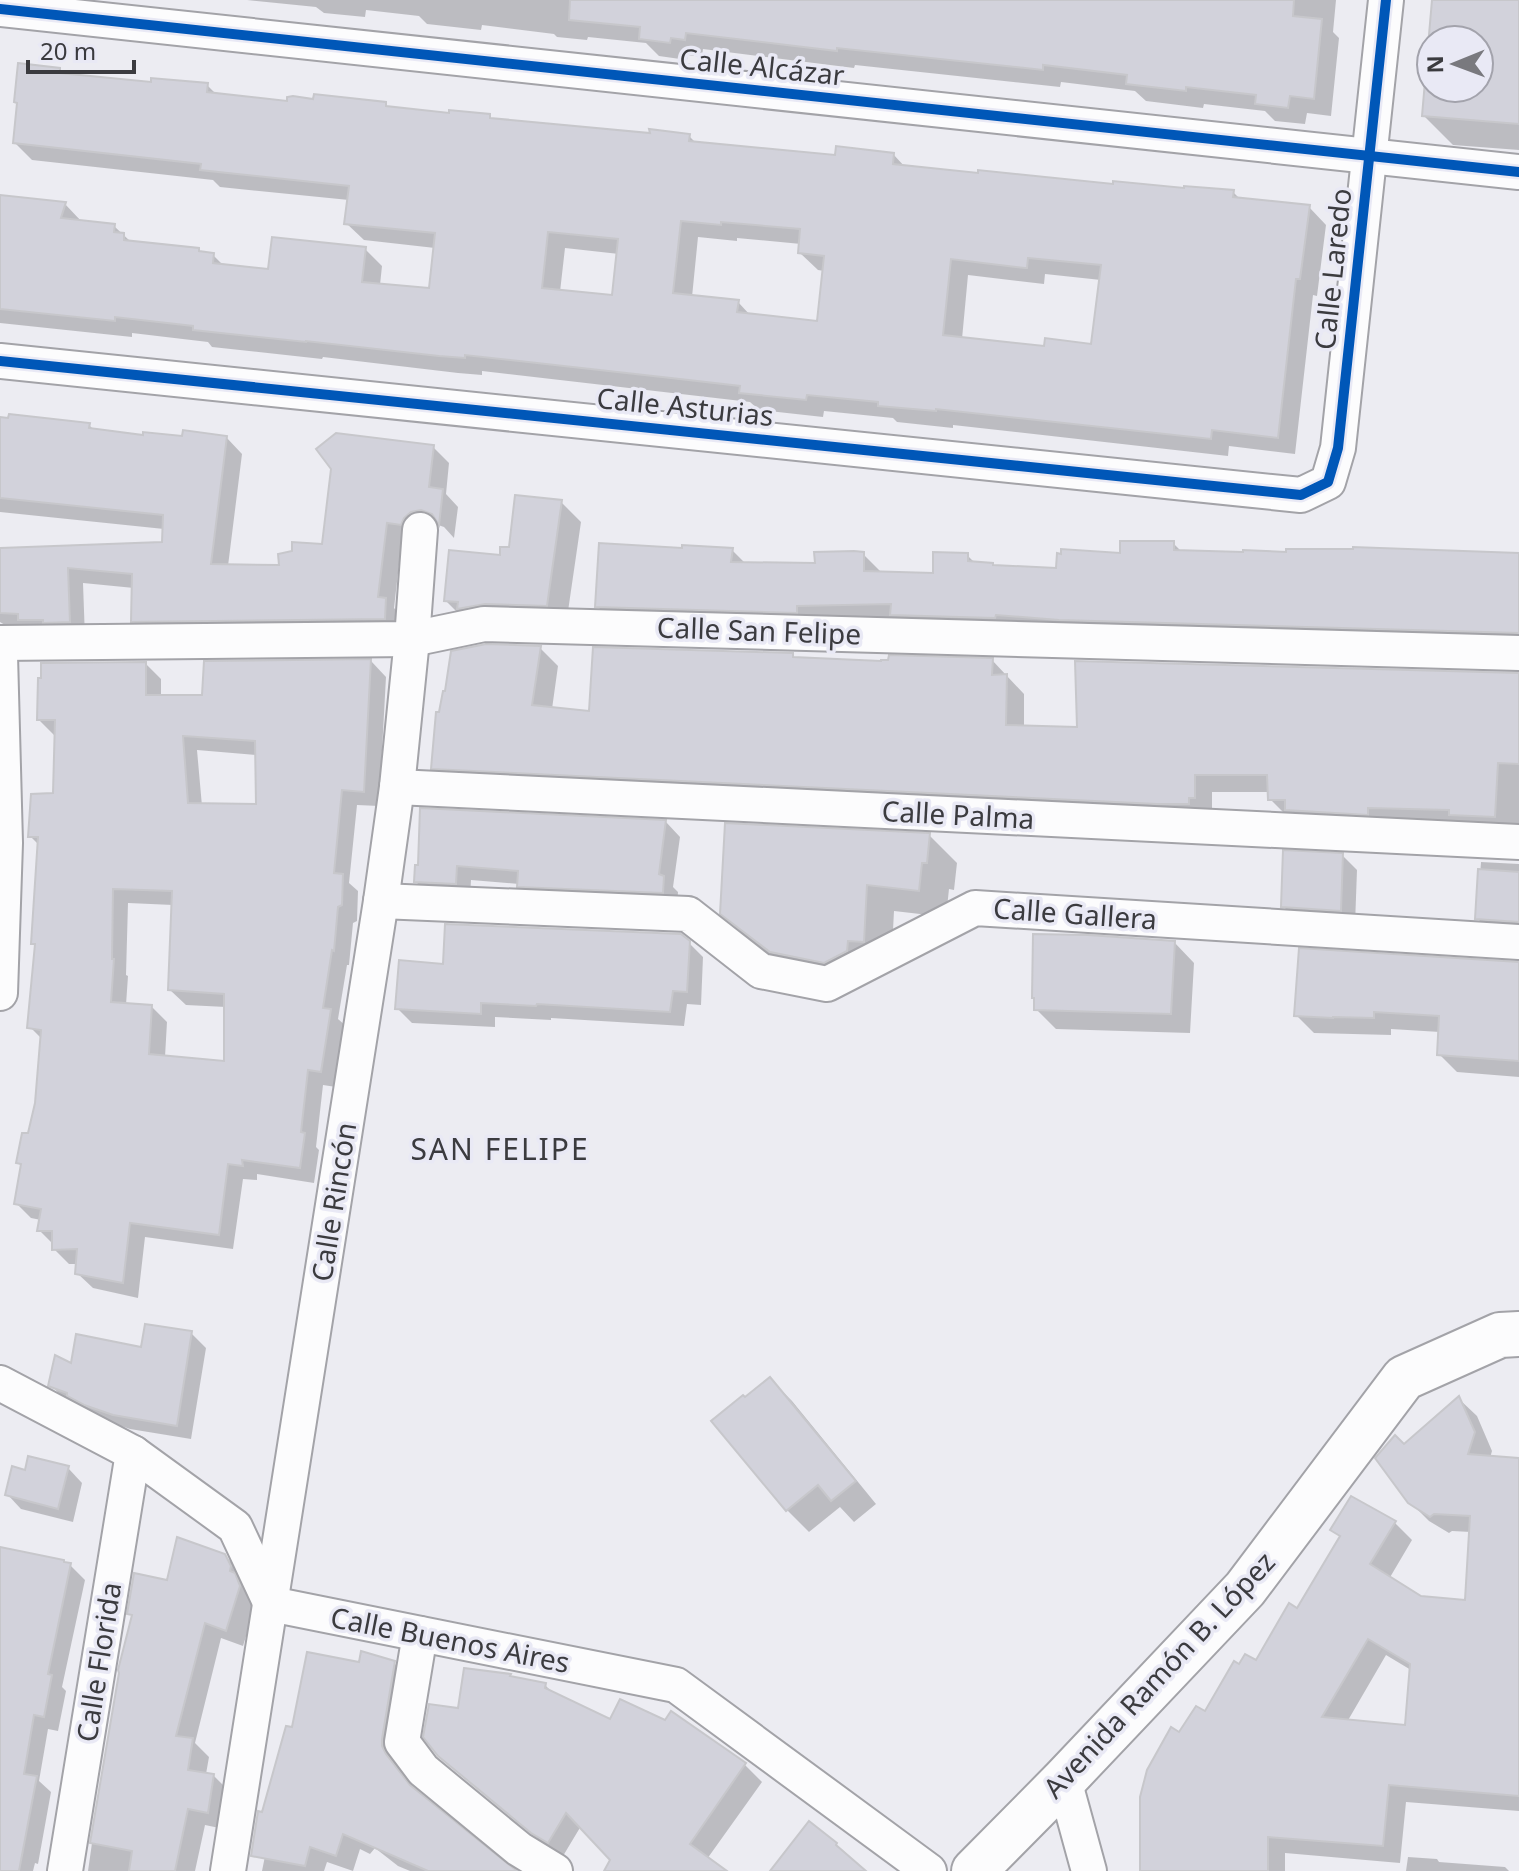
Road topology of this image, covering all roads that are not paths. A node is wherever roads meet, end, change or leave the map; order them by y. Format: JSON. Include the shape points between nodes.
{"nodes":[{"id":1,"x":1386,"y":0,"type":"edge"},
{"id":2,"x":0,"y":9,"type":"edge"},
{"id":3,"x":1368,"y":157,"type":"junction"},
{"id":4,"x":1519,"y":172,"type":"edge"},
{"id":5,"x":0,"y":361,"type":"edge"},
{"id":6,"x":1338,"y":448,"type":"joint"},
{"id":7,"x":420,"y":530,"type":"dead end"},
{"id":8,"x":412,"y":639,"type":"junction"},
{"id":9,"x":0,"y":643,"type":"edge"},
{"id":10,"x":1519,"y":653,"type":"edge"},
{"id":11,"x":0,"y":655,"type":"edge"},
{"id":12,"x":397,"y":787,"type":"junction"},
{"id":13,"x":1519,"y":842,"type":"edge"},
{"id":14,"x":3,"y":843,"type":"edge"},
{"id":15,"x":381,"y":901,"type":"junction"},
{"id":16,"x":1519,"y":942,"type":"edge"},
{"id":17,"x":0,"y":993,"type":"edge"},
{"id":18,"x":1519,"y":1334,"type":"edge"},
{"id":19,"x":0,"y":1383,"type":"edge"},
{"id":20,"x":133,"y":1453,"type":"junction"},
{"id":21,"x":271,"y":1604,"type":"junction"},
{"id":22,"x":420,"y":1634,"type":"junction"},
{"id":23,"x":1064,"y":1780,"type":"junction"},
{"id":24,"x":65,"y":1871,"type":"edge"},
{"id":25,"x":228,"y":1871,"type":"edge"},
{"id":26,"x":555,"y":1871,"type":"edge"},
{"id":27,"x":929,"y":1871,"type":"edge"},
{"id":28,"x":974,"y":1871,"type":"edge"},
{"id":29,"x":1089,"y":1871,"type":"edge"}],
"edges":[{"from":1,"to":3,"type":"street","name":"Calle Laredo"},
{"from":2,"to":3,"type":"street","name":"Calle Alcázar"},
{"from":3,"to":4,"type":"street","name":"Calle Alcázar"},
{"from":3,"to":6,"type":"street","name":"Calle Laredo"},
{"from":5,"to":6,"type":"street","name":"Calle Asturias","via":[[1301,495],[1328,482]]},
{"from":7,"to":8,"type":"street","name":"Calle Rincón"},
{"from":8,"to":9,"type":"street","name":"Calle San Felipe"},
{"from":8,"to":10,"type":"street","name":"Calle San Felipe","via":[[484,624]]},
{"from":8,"to":12,"type":"street","name":"Calle Rincón"},
{"from":11,"to":14,"type":"street"},
{"from":12,"to":13,"type":"street","name":"Calle Palma"},
{"from":12,"to":15,"type":"street","name":"Calle Rincón"},
{"from":14,"to":17,"type":"street"},
{"from":15,"to":16,"type":"street","name":"Calle Gallera","via":[[688,914],[761,971],[827,984],[975,908]]},
{"from":15,"to":21,"type":"street","name":"Calle Rincón"},
{"from":18,"to":23,"type":"street","name":"Avenida Ramón B. López","via":[[1500,1335],[1404,1378],[1245,1589]]},
{"from":19,"to":20,"type":"street"},
{"from":20,"to":21,"type":"street","via":[[235,1527]]},
{"from":20,"to":24,"type":"street","name":"Calle Florida"},
{"from":21,"to":22,"type":"street","name":"Calle Buenos Aires"},
{"from":21,"to":25,"type":"street","name":"Calle Rincón"},
{"from":22,"to":26,"type":"street","via":[[402,1742],[423,1770],[519,1849]]},
{"from":22,"to":27,"type":"street","name":"Calle Buenos Aires","via":[[676,1685]]},
{"from":23,"to":28,"type":"street","name":"Avenida Ramón B. López"},
{"from":23,"to":29,"type":"street"}]}
